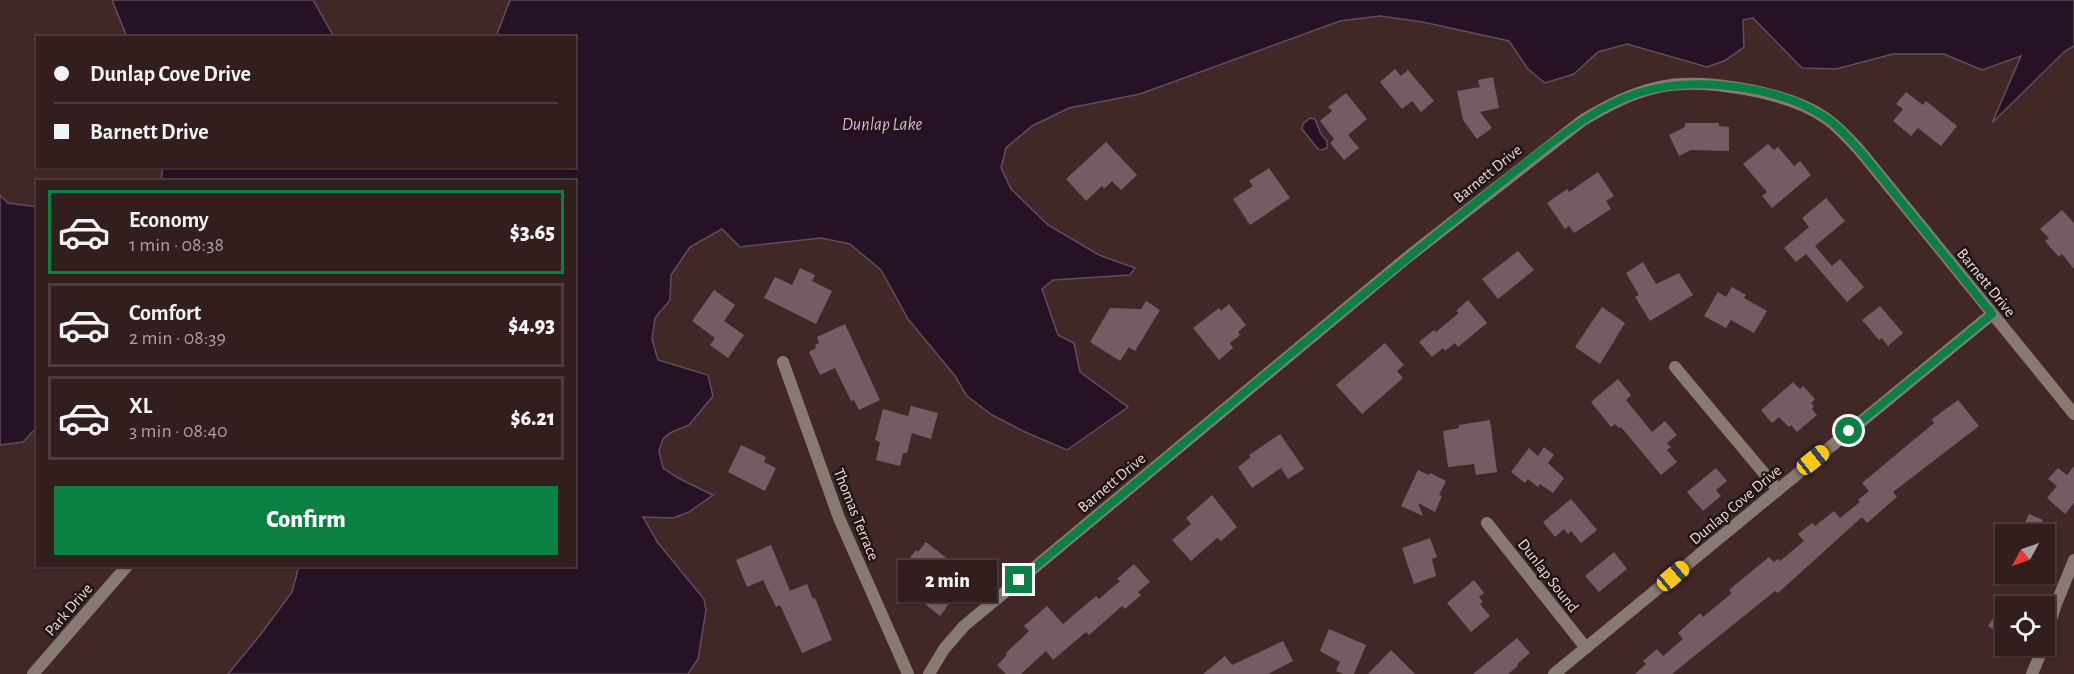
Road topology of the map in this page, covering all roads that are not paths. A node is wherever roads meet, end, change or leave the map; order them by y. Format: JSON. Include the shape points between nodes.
{"nodes":[{"id":1,"x":1992,"y":314,"type":"junction"},
{"id":2,"x":783,"y":362,"type":"dead end"},
{"id":3,"x":1675,"y":367,"type":"dead end"},
{"id":4,"x":2074,"y":414,"type":"edge"},
{"id":5,"x":1778,"y":490,"type":"junction"},
{"id":6,"x":1487,"y":523,"type":"dead end"},
{"id":7,"x":2074,"y":560,"type":"edge"},
{"id":8,"x":126,"y":567,"type":"edge"},
{"id":9,"x":2055,"y":607,"type":"edge"},
{"id":10,"x":1586,"y":648,"type":"junction"},
{"id":11,"x":2041,"y":656,"type":"edge"},
{"id":12,"x":33,"y":674,"type":"edge"},
{"id":13,"x":908,"y":674,"type":"edge"},
{"id":14,"x":929,"y":674,"type":"edge"},
{"id":15,"x":1554,"y":674,"type":"edge"},
{"id":16,"x":2032,"y":674,"type":"edge"}],
"edges":[{"from":1,"to":4,"type":"street","name":"Barnett Drive"},
{"from":1,"to":5,"type":"street","name":"Dunlap Cove Drive"},
{"from":1,"to":14,"type":"street","name":"Barnett Drive","via":[[1861,152],[1825,117],[1778,96],[1739,88],[1661,86],[1635,94],[1583,120],[1400,264],[964,626]]},
{"from":2,"to":13,"type":"street","name":"Thomas Terrace","via":[[839,518]]},
{"from":3,"to":5,"type":"street"},
{"from":5,"to":10,"type":"street","name":"Dunlap Cove Drive"},
{"from":6,"to":10,"type":"street","name":"Dunlap Sound"},
{"from":7,"to":9,"type":"street"},
{"from":8,"to":12,"type":"street","name":"Park Drive"},
{"from":10,"to":15,"type":"street","name":"Dunlap Cove Drive"},
{"from":11,"to":16,"type":"street"}]}
